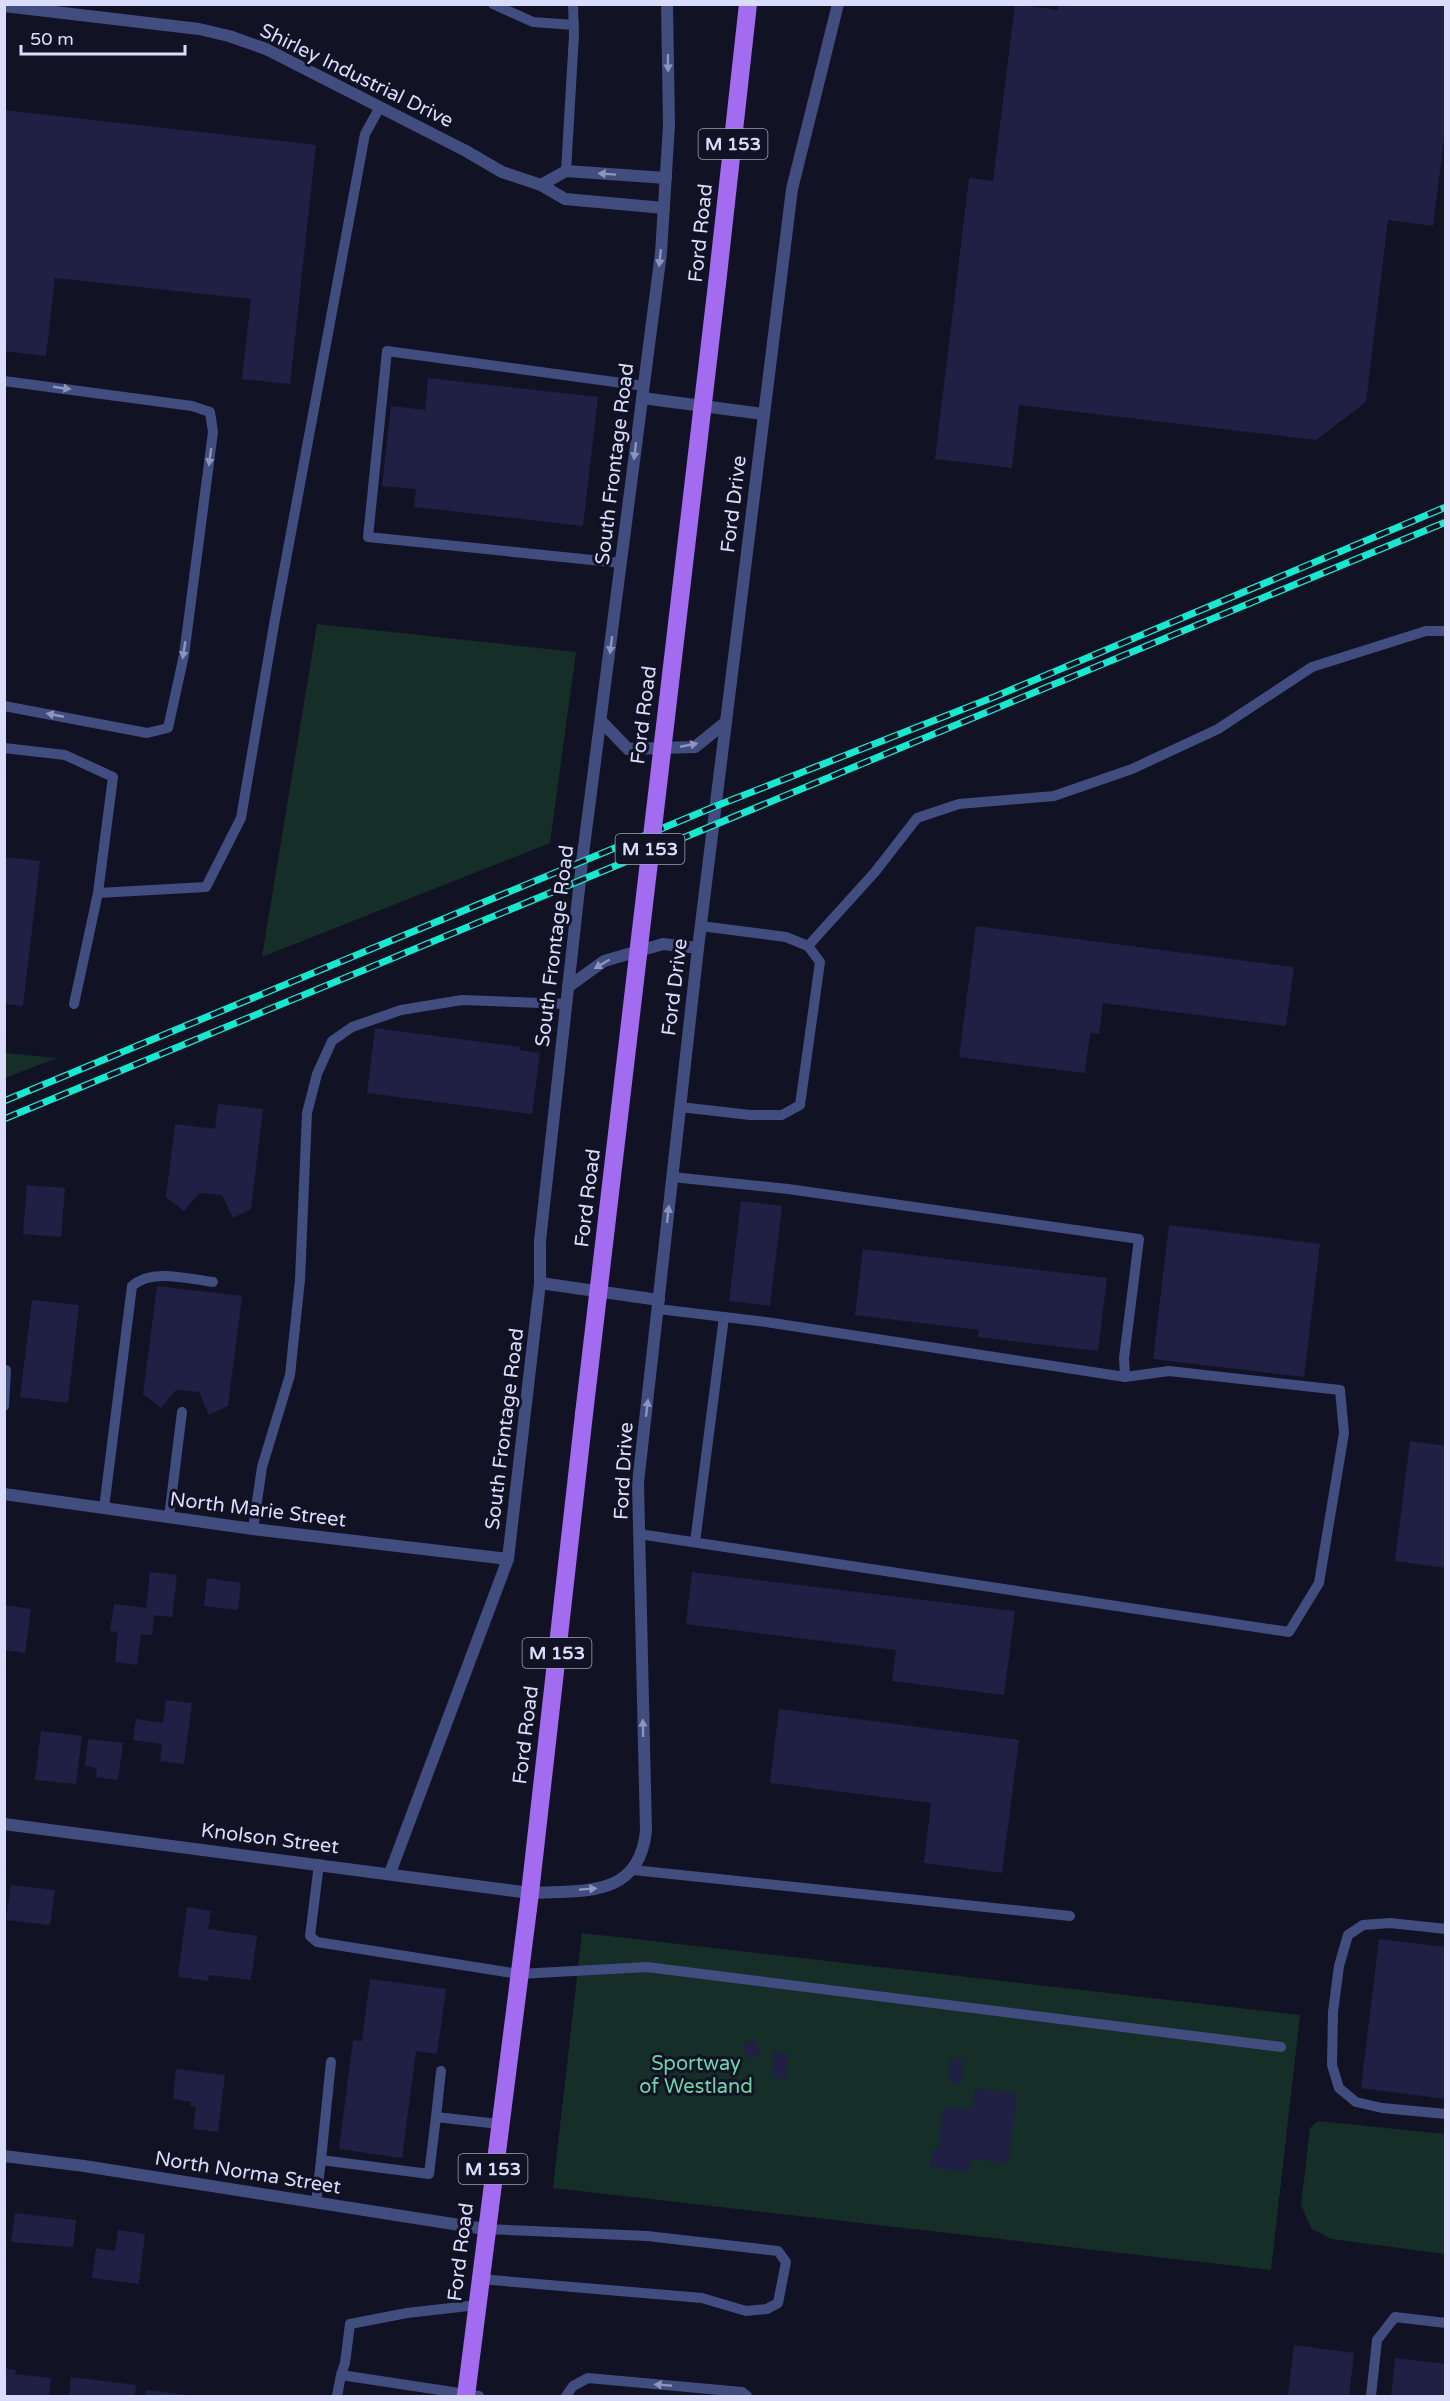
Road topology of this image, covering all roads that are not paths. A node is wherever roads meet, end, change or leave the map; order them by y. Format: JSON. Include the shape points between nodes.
{"nodes":[{"id":1,"x":493,"y":4,"type":"edge"},
{"id":2,"x":573,"y":4,"type":"edge"},
{"id":3,"x":667,"y":4,"type":"edge"},
{"id":4,"x":748,"y":4,"type":"edge"},
{"id":5,"x":838,"y":4,"type":"edge"},
{"id":6,"x":4,"y":6,"type":"edge"},
{"id":7,"x":61,"y":8,"type":"edge"},
{"id":8,"x":574,"y":26,"type":"junction"},
{"id":9,"x":380,"y":107,"type":"junction"},
{"id":10,"x":567,"y":171,"type":"junction"},
{"id":11,"x":666,"y":178,"type":"junction"},
{"id":12,"x":541,"y":185,"type":"junction"},
{"id":13,"x":664,"y":208,"type":"junction"},
{"id":14,"x":4,"y":381,"type":"edge"},
{"id":15,"x":643,"y":392,"type":"junction"},
{"id":16,"x":764,"y":414,"type":"junction"},
{"id":17,"x":621,"y":563,"type":"junction"},
{"id":18,"x":1446,"y":631,"type":"edge"},
{"id":19,"x":4,"y":706,"type":"edge"},
{"id":20,"x":601,"y":721,"type":"junction"},
{"id":21,"x":726,"y":722,"type":"junction"},
{"id":22,"x":4,"y":748,"type":"edge"},
{"id":23,"x":98,"y":893,"type":"junction"},
{"id":24,"x":701,"y":926,"type":"junction"},
{"id":25,"x":808,"y":946,"type":"junction"},
{"id":26,"x":698,"y":948,"type":"junction"},
{"id":27,"x":568,"y":987,"type":"junction"},
{"id":28,"x":74,"y":1004,"type":"dead end"},
{"id":29,"x":566,"y":1004,"type":"junction"},
{"id":30,"x":680,"y":1107,"type":"junction"},
{"id":31,"x":672,"y":1177,"type":"junction"},
{"id":32,"x":213,"y":1282,"type":"dead end"},
{"id":33,"x":540,"y":1283,"type":"junction"},
{"id":34,"x":658,"y":1304,"type":"junction"},
{"id":35,"x":724,"y":1317,"type":"junction"},
{"id":36,"x":6,"y":1370,"type":"dead end"},
{"id":37,"x":1125,"y":1377,"type":"junction"},
{"id":38,"x":4,"y":1406,"type":"edge"},
{"id":39,"x":182,"y":1412,"type":"dead end"},
{"id":40,"x":4,"y":1494,"type":"edge"},
{"id":41,"x":104,"y":1508,"type":"junction"},
{"id":42,"x":169,"y":1517,"type":"junction"},
{"id":43,"x":253,"y":1529,"type":"junction"},
{"id":44,"x":639,"y":1534,"type":"junction"},
{"id":45,"x":695,"y":1542,"type":"junction"},
{"id":46,"x":508,"y":1559,"type":"junction"},
{"id":47,"x":4,"y":1824,"type":"edge"},
{"id":48,"x":319,"y":1864,"type":"junction"},
{"id":49,"x":633,"y":1870,"type":"junction"},
{"id":50,"x":390,"y":1874,"type":"junction"},
{"id":51,"x":530,"y":1893,"type":"junction"},
{"id":52,"x":1070,"y":1916,"type":"dead end"},
{"id":53,"x":1446,"y":1929,"type":"edge"},
{"id":54,"x":519,"y":1974,"type":"junction"},
{"id":55,"x":1281,"y":2048,"type":"dead end"},
{"id":56,"x":331,"y":2062,"type":"dead end"},
{"id":57,"x":441,"y":2071,"type":"dead end"},
{"id":58,"x":1446,"y":2114,"type":"edge"},
{"id":59,"x":436,"y":2117,"type":"junction"},
{"id":60,"x":499,"y":2124,"type":"junction"},
{"id":61,"x":4,"y":2156,"type":"edge"},
{"id":62,"x":321,"y":2160,"type":"junction"},
{"id":63,"x":316,"y":2202,"type":"junction"},
{"id":64,"x":485,"y":2229,"type":"junction"},
{"id":65,"x":480,"y":2279,"type":"junction"},
{"id":66,"x":477,"y":2305,"type":"junction"},
{"id":67,"x":1446,"y":2323,"type":"edge"},
{"id":68,"x":341,"y":2375,"type":"junction"},
{"id":69,"x":744,"y":2394,"type":"edge"},
{"id":70,"x":470,"y":2396,"type":"edge"},
{"id":71,"x":337,"y":2397,"type":"edge"},
{"id":72,"x":566,"y":2397,"type":"edge"},
{"id":73,"x":1371,"y":2397,"type":"edge"}],
"edges":[{"from":1,"to":8,"type":"lane","via":[[533,22]]},
{"from":2,"to":8,"type":"lane"},
{"from":3,"to":11,"type":"street","name":"South Frontage Road","one_way":true},
{"from":4,"to":51,"type":"main road","name":"Ford Road","number":"M 153","bridge":true},
{"from":5,"to":16,"type":"street","name":"Ford Drive","via":[[792,189]]},
{"from":6,"to":7,"type":"street","name":"Shirley Industrial Drive"},
{"from":7,"to":9,"type":"street","name":"Shirley Industrial Drive","via":[[229,36],[266,49]]},
{"from":8,"to":10,"type":"lane"},
{"from":9,"to":12,"type":"street","name":"Shirley Industrial Drive","via":[[502,172]]},
{"from":9,"to":23,"type":"lane","via":[[365,134],[241,818],[207,887]]},
{"from":11,"to":10,"type":"street","one_way":true},
{"from":10,"to":12,"type":"street"},
{"from":11,"to":13,"type":"street","name":"South Frontage Road"},
{"from":12,"to":13,"type":"street","name":"Shirley Industrial Drive","via":[[565,199]]},
{"from":13,"to":15,"type":"street","name":"South Frontage Road","one_way":true},
{"from":14,"to":19,"type":"lane","one_way":true,"via":[[192,406],[210,412],[213,432],[184,655],[168,728],[147,733]]},
{"from":15,"to":16,"type":"street"},
{"from":15,"to":17,"type":"street","name":"South Frontage Road","one_way":true},
{"from":15,"to":17,"type":"lane","via":[[387,351],[368,537]]},
{"from":16,"to":21,"type":"street","name":"Ford Drive"},
{"from":17,"to":20,"type":"street","name":"South Frontage Road","one_way":true},
{"from":18,"to":25,"type":"lane","via":[[1426,631],[1312,667],[1218,729],[1132,769],[1054,796],[959,804],[917,818],[875,872]]},
{"from":20,"to":21,"type":"street","one_way":true,"via":[[628,749],[695,747]]},
{"from":20,"to":27,"type":"street","name":"South Frontage Road"},
{"from":21,"to":24,"type":"street","name":"Ford Drive"},
{"from":22,"to":23,"type":"lane","via":[[65,756],[113,777]]},
{"from":23,"to":28,"type":"lane"},
{"from":24,"to":25,"type":"lane","via":[[786,938]]},
{"from":24,"to":26,"type":"street","name":"Ford Drive"},
{"from":25,"to":30,"type":"lane","via":[[820,962],[800,1105],[782,1115]]},
{"from":26,"to":27,"type":"street","one_way":true,"via":[[663,944],[604,961]]},
{"from":26,"to":30,"type":"street","name":"Ford Drive"},
{"from":27,"to":29,"type":"street","name":"South Frontage Road"},
{"from":29,"to":33,"type":"street","name":"South Frontage Road","via":[[540,1241]]},
{"from":29,"to":43,"type":"lane","via":[[462,1000],[401,1010],[352,1027],[332,1041],[317,1074],[307,1113],[300,1280],[290,1375],[262,1467]]},
{"from":30,"to":31,"type":"street","name":"Ford Drive"},
{"from":34,"to":31,"type":"street","name":"Ford Drive","one_way":true},
{"from":31,"to":37,"type":"lane","via":[[1139,1239]]},
{"from":32,"to":41,"type":"lane","via":[[161,1276],[141,1278],[132,1286]]},
{"from":33,"to":34,"type":"street"},
{"from":33,"to":46,"type":"street","name":"South Frontage Road"},
{"from":34,"to":35,"type":"lane"},
{"from":44,"to":34,"type":"street","name":"Ford Drive","one_way":true,"via":[[638,1483]]},
{"from":35,"to":37,"type":"lane"},
{"from":35,"to":45,"type":"lane"},
{"from":36,"to":38,"type":"lane"},
{"from":37,"to":45,"type":"lane","via":[[1169,1371],[1340,1390],[1344,1433],[1319,1583],[1289,1632]]},
{"from":39,"to":42,"type":"lane"},
{"from":40,"to":41,"type":"street","name":"North Marie Street"},
{"from":41,"to":42,"type":"street","name":"North Marie Street"},
{"from":42,"to":43,"type":"street","name":"North Marie Street"},
{"from":43,"to":46,"type":"street","name":"North Marie Street"},
{"from":44,"to":45,"type":"lane"},
{"from":49,"to":44,"type":"street","name":"Ford Drive","one_way":true,"via":[[646,1831]]},
{"from":46,"to":50,"type":"street","name":"South Frontage Road"},
{"from":47,"to":48,"type":"street","name":"Knolson Street"},
{"from":48,"to":50,"type":"street","name":"Knolson Street"},
{"from":48,"to":54,"type":"lane","via":[[310,1936],[317,1942]]},
{"from":51,"to":49,"type":"street","one_way":true,"via":[[598,1889],[615,1884]]},
{"from":49,"to":52,"type":"lane"},
{"from":50,"to":51,"type":"street","name":"Knolson Street"},
{"from":51,"to":54,"type":"main road","name":"Ford Road","number":"M 153"},
{"from":53,"to":58,"type":"lane","via":[[1390,1923],[1363,1925],[1348,1935],[1338,1966],[1332,2065],[1339,2088],[1356,2102]]},
{"from":54,"to":55,"type":"lane","via":[[646,1967]]},
{"from":54,"to":60,"type":"main road","name":"Ford Road","number":"M 153"},
{"from":56,"to":62,"type":"lane"},
{"from":57,"to":59,"type":"lane"},
{"from":59,"to":60,"type":"lane"},
{"from":59,"to":62,"type":"lane","via":[[429,2174]]},
{"from":60,"to":64,"type":"main road","name":"Ford Road","number":"M 153"},
{"from":61,"to":63,"type":"street","name":"North Norma Street"},
{"from":62,"to":63,"type":"lane"},
{"from":63,"to":64,"type":"street","name":"North Norma Street"},
{"from":64,"to":65,"type":"main road","name":"Ford Road","number":"M 153"},
{"from":64,"to":65,"type":"lane","via":[[647,2236],[778,2251],[786,2262],[778,2303],[767,2309],[746,2311],[702,2298]]},
{"from":65,"to":66,"type":"main road","name":"Ford Road","number":"M 153"},
{"from":66,"to":68,"type":"lane","via":[[350,2324]]},
{"from":66,"to":70,"type":"main road","name":"Ford Road","number":"M 153"},
{"from":67,"to":73,"type":"lane","via":[[1395,2317],[1377,2340]]},
{"from":68,"to":70,"type":"lane"},
{"from":68,"to":71,"type":"lane"},
{"from":69,"to":72,"type":"lane","one_way":true,"via":[[588,2378],[573,2386]]}]}
